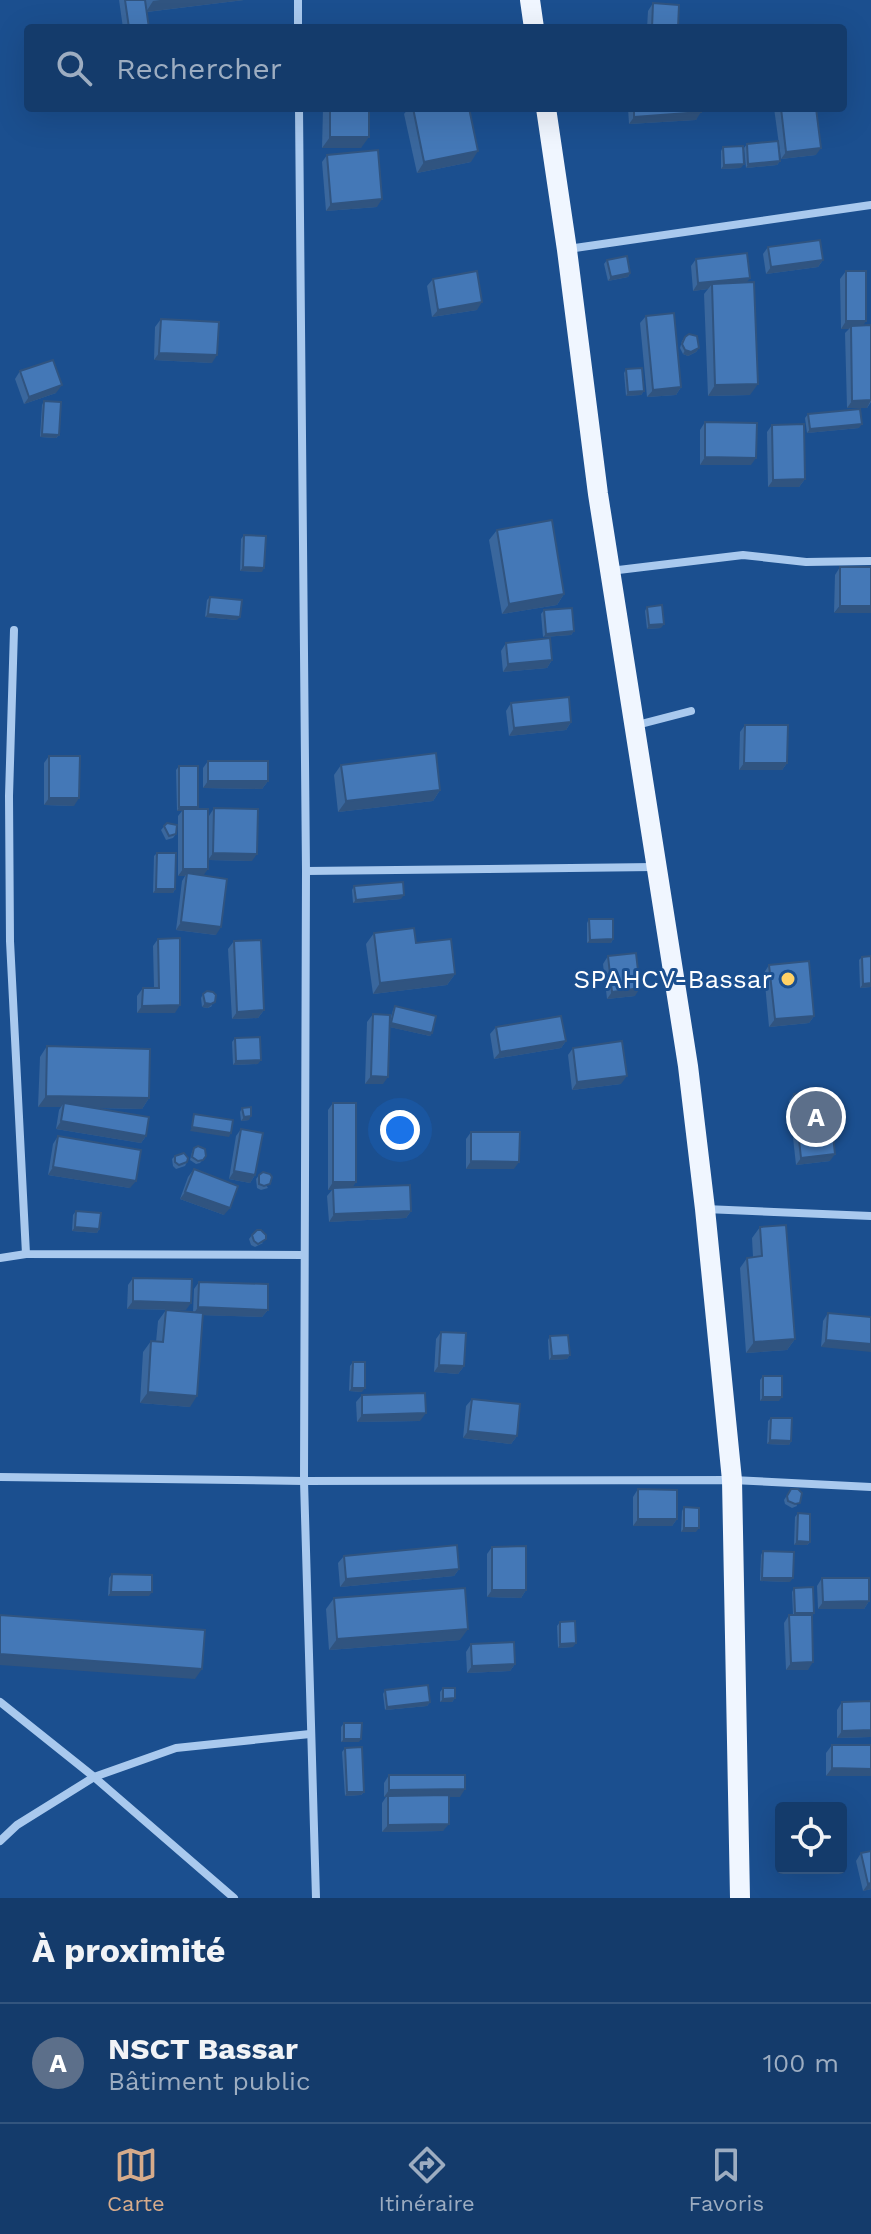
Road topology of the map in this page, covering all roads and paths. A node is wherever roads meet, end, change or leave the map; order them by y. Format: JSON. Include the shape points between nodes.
{"nodes":[{"id":1,"x":298,"y":0,"type":"edge"},
{"id":2,"x":530,"y":0,"type":"edge"},
{"id":3,"x":298,"y":24,"type":"edge"},
{"id":4,"x":533,"y":24,"type":"edge"},
{"id":5,"x":299,"y":112,"type":"edge"},
{"id":6,"x":547,"y":112,"type":"edge"},
{"id":7,"x":871,"y":205,"type":"edge"},
{"id":8,"x":567,"y":250,"type":"junction"},
{"id":9,"x":871,"y":561,"type":"edge"},
{"id":10,"x":609,"y":571,"type":"junction"},
{"id":11,"x":14,"y":630,"type":"dead end"},
{"id":12,"x":691,"y":711,"type":"dead end"},
{"id":13,"x":634,"y":726,"type":"junction"},
{"id":14,"x":655,"y":867,"type":"junction"},
{"id":15,"x":306,"y":871,"type":"junction"},
{"id":16,"x":705,"y":1209,"type":"junction"},
{"id":17,"x":871,"y":1216,"type":"edge"},
{"id":18,"x":26,"y":1254,"type":"junction"},
{"id":19,"x":303,"y":1255,"type":"junction"},
{"id":20,"x":0,"y":1258,"type":"edge"},
{"id":21,"x":0,"y":1477,"type":"edge"},
{"id":22,"x":732,"y":1480,"type":"junction"},
{"id":23,"x":304,"y":1481,"type":"junction"},
{"id":24,"x":871,"y":1487,"type":"edge"},
{"id":25,"x":0,"y":1702,"type":"edge"},
{"id":26,"x":310,"y":1734,"type":"junction"},
{"id":27,"x":94,"y":1777,"type":"junction"},
{"id":28,"x":0,"y":1841,"type":"edge"},
{"id":29,"x":234,"y":1898,"type":"edge"},
{"id":30,"x":316,"y":1898,"type":"edge"},
{"id":31,"x":740,"y":1898,"type":"edge"}],
"edges":[{"from":1,"to":3,"type":"street"},
{"from":2,"to":4,"type":"main road"},
{"from":5,"to":15,"type":"street"},
{"from":6,"to":8,"type":"main road"},
{"from":7,"to":8,"type":"street"},
{"from":8,"to":10,"type":"main road"},
{"from":9,"to":10,"type":"street","via":[[806,562],[743,555]]},
{"from":10,"to":13,"type":"main road"},
{"from":11,"to":18,"type":"street","via":[[10,941]]},
{"from":12,"to":13,"type":"street"},
{"from":13,"to":14,"type":"main road"},
{"from":14,"to":15,"type":"street"},
{"from":14,"to":16,"type":"main road"},
{"from":15,"to":19,"type":"street"},
{"from":16,"to":17,"type":"street"},
{"from":16,"to":22,"type":"main road"},
{"from":18,"to":19,"type":"street"},
{"from":18,"to":20,"type":"street"},
{"from":19,"to":23,"type":"street"},
{"from":21,"to":23,"type":"street"},
{"from":22,"to":23,"type":"street"},
{"from":22,"to":24,"type":"street"},
{"from":22,"to":31,"type":"main road"},
{"from":23,"to":26,"type":"street"},
{"from":25,"to":27,"type":"street"},
{"from":26,"to":27,"type":"street","via":[[176,1748]]},
{"from":26,"to":30,"type":"street"},
{"from":27,"to":28,"type":"street"},
{"from":27,"to":29,"type":"street"}]}
